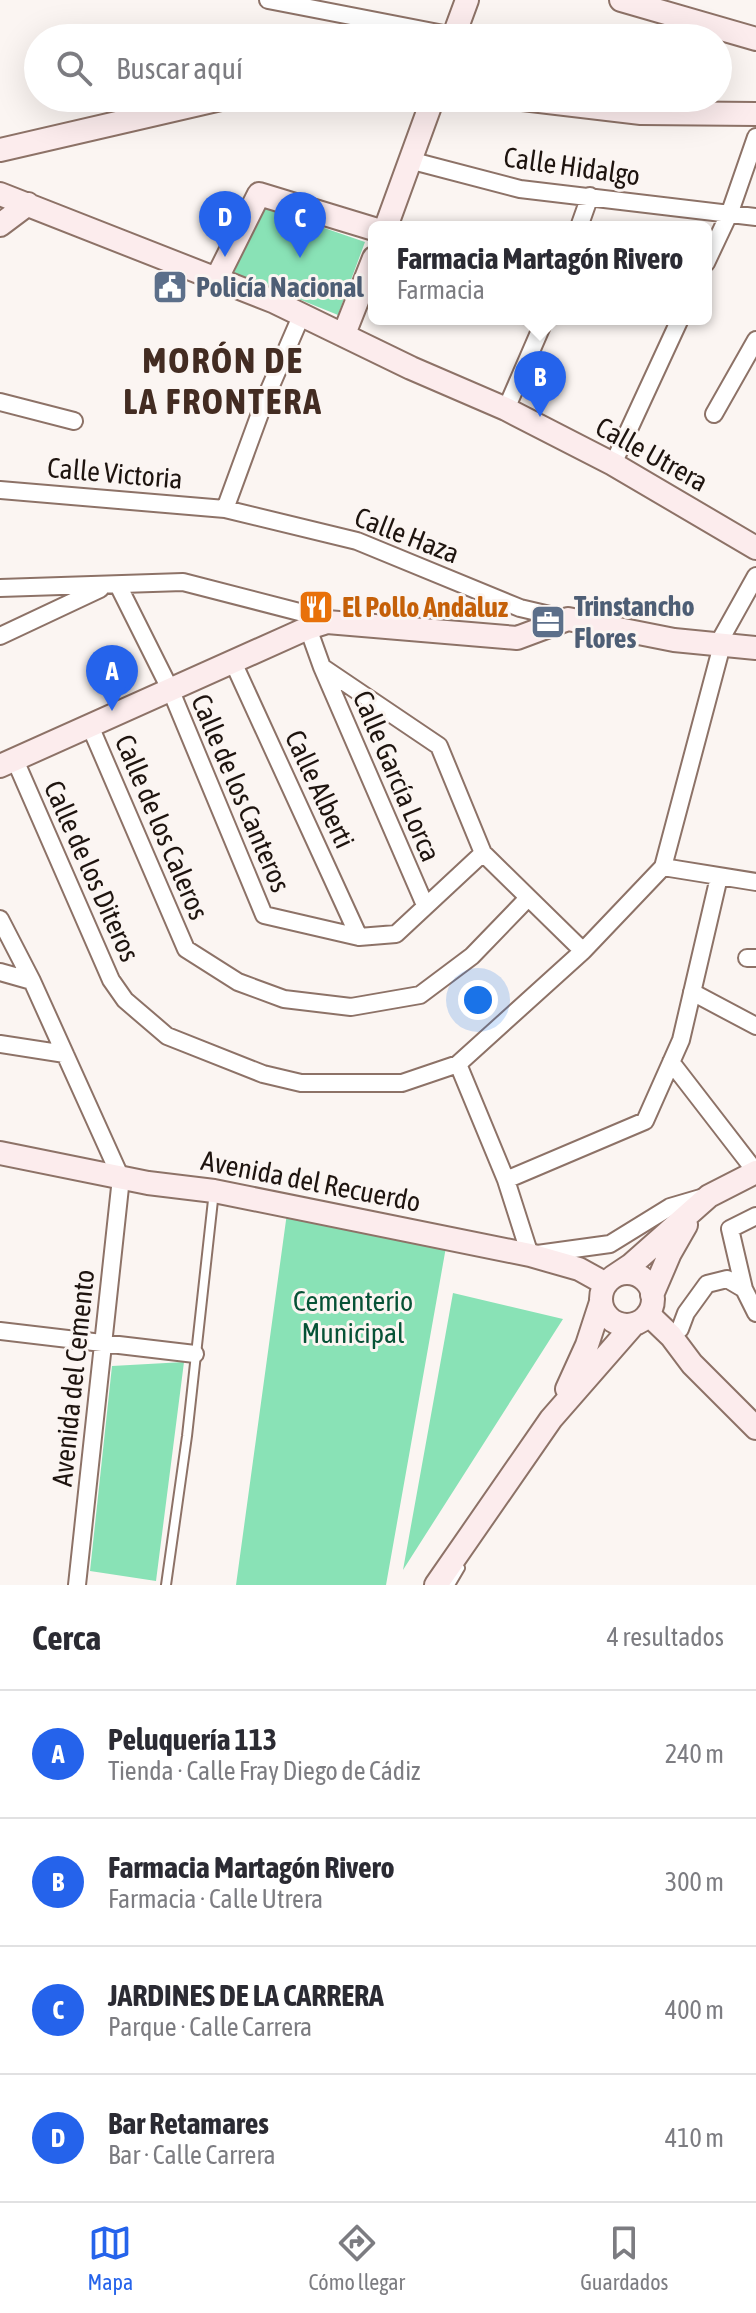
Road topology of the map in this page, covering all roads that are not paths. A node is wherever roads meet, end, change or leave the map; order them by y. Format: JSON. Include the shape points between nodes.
{"nodes":[{"id":1,"x":268,"y":0,"type":"edge"},
{"id":2,"x":467,"y":0,"type":"edge"},
{"id":3,"x":621,"y":0,"type":"edge"},
{"id":4,"x":389,"y":24,"type":"edge"},
{"id":5,"x":459,"y":24,"type":"edge"},
{"id":6,"x":704,"y":24,"type":"edge"},
{"id":7,"x":732,"y":32,"type":"edge"},
{"id":8,"x":756,"y":39,"type":"edge"},
{"id":9,"x":164,"y":112,"type":"edge"},
{"id":10,"x":428,"y":112,"type":"edge"},
{"id":11,"x":633,"y":112,"type":"edge"},
{"id":12,"x":756,"y":114,"type":"edge"},
{"id":13,"x":756,"y":137,"type":"edge"},
{"id":14,"x":0,"y":150,"type":"edge"},
{"id":15,"x":409,"y":160,"type":"junction"},
{"id":16,"x":0,"y":194,"type":"edge"},
{"id":17,"x":590,"y":196,"type":"junction"},
{"id":18,"x":28,"y":204,"type":"junction"},
{"id":19,"x":730,"y":212,"type":"junction"},
{"id":20,"x":756,"y":217,"type":"edge"},
{"id":21,"x":388,"y":221,"type":"edge"},
{"id":22,"x":581,"y":221,"type":"edge"},
{"id":23,"x":0,"y":225,"type":"edge"},
{"id":24,"x":368,"y":227,"type":"edge"},
{"id":25,"x":712,"y":250,"type":"edge"},
{"id":26,"x":368,"y":273,"type":"edge"},
{"id":27,"x":217,"y":278,"type":"junction"},
{"id":28,"x":302,"y":314,"type":"junction"},
{"id":29,"x":542,"y":325,"type":"edge"},
{"id":30,"x":677,"y":325,"type":"edge"},
{"id":31,"x":344,"y":334,"type":"junction"},
{"id":32,"x":756,"y":340,"type":"edge"},
{"id":33,"x":0,"y":402,"type":"edge"},
{"id":34,"x":506,"y":409,"type":"junction"},
{"id":35,"x":714,"y":414,"type":"dead end"},
{"id":36,"x":74,"y":421,"type":"dead end"},
{"id":37,"x":613,"y":464,"type":"junction"},
{"id":38,"x":0,"y":490,"type":"edge"},
{"id":39,"x":225,"y":509,"type":"junction"},
{"id":40,"x":756,"y":548,"type":"edge"},
{"id":41,"x":756,"y":576,"type":"edge"},
{"id":42,"x":113,"y":585,"type":"junction"},
{"id":43,"x":0,"y":588,"type":"edge"},
{"id":44,"x":568,"y":619,"type":"junction"},
{"id":45,"x":317,"y":625,"type":"junction"},
{"id":46,"x":0,"y":636,"type":"edge"},
{"id":47,"x":720,"y":644,"type":"junction"},
{"id":48,"x":756,"y":648,"type":"edge"},
{"id":49,"x":233,"y":662,"type":"junction"},
{"id":50,"x":322,"y":667,"type":"junction"},
{"id":51,"x":171,"y":691,"type":"junction"},
{"id":52,"x":90,"y":726,"type":"junction"},
{"id":53,"x":8,"y":763,"type":"edge"},
{"id":54,"x":483,"y":853,"type":"junction"},
{"id":55,"x":663,"y":867,"type":"junction"},
{"id":56,"x":719,"y":877,"type":"junction"},
{"id":57,"x":756,"y":882,"type":"edge"},
{"id":58,"x":528,"y":898,"type":"junction"},
{"id":59,"x":425,"y":905,"type":"junction"},
{"id":60,"x":0,"y":919,"type":"edge"},
{"id":61,"x":359,"y":937,"type":"junction"},
{"id":62,"x":583,"y":951,"type":"junction"},
{"id":63,"x":0,"y":972,"type":"edge"},
{"id":64,"x":32,"y":981,"type":"junction"},
{"id":65,"x":692,"y":992,"type":"junction"},
{"id":66,"x":756,"y":1026,"type":"edge"},
{"id":67,"x":0,"y":1044,"type":"edge"},
{"id":68,"x":65,"y":1054,"type":"junction"},
{"id":69,"x":671,"y":1062,"type":"junction"},
{"id":70,"x":458,"y":1064,"type":"junction"},
{"id":71,"x":0,"y":1153,"type":"edge"},
{"id":72,"x":756,"y":1172,"type":"edge"},
{"id":73,"x":121,"y":1178,"type":"junction"},
{"id":74,"x":506,"y":1180,"type":"junction"},
{"id":75,"x":214,"y":1191,"type":"junction"},
{"id":76,"x":709,"y":1196,"type":"junction"},
{"id":77,"x":756,"y":1216,"type":"edge"},
{"id":78,"x":530,"y":1255,"type":"junction"},
{"id":79,"x":607,"y":1288,"type":"junction"},
{"id":80,"x":744,"y":1289,"type":"junction"},
{"id":81,"x":645,"y":1311,"type":"junction"},
{"id":82,"x":756,"y":1313,"type":"edge"},
{"id":83,"x":0,"y":1331,"type":"edge"},
{"id":84,"x":671,"y":1336,"type":"junction"},
{"id":85,"x":103,"y":1342,"type":"junction"},
{"id":86,"x":195,"y":1354,"type":"junction"},
{"id":87,"x":551,"y":1419,"type":"junction"},
{"id":88,"x":756,"y":1428,"type":"edge"},
{"id":89,"x":461,"y":1549,"type":"junction"},
{"id":90,"x":77,"y":1585,"type":"edge"},
{"id":91,"x":166,"y":1585,"type":"edge"},
{"id":92,"x":436,"y":1585,"type":"edge"},
{"id":93,"x":450,"y":1585,"type":"edge"}],
"edges":[{"from":1,"to":4,"type":"street"},
{"from":2,"to":5,"type":"street"},
{"from":3,"to":6,"type":"street"},
{"from":7,"to":8,"type":"street"},
{"from":9,"to":14,"type":"street"},
{"from":10,"to":15,"type":"street"},
{"from":11,"to":12,"type":"street"},
{"from":13,"to":19,"type":"street"},
{"from":15,"to":17,"type":"street","name":"Calle Hidalgo","via":[[520,189]]},
{"from":15,"to":21,"type":"street"},
{"from":16,"to":18,"type":"street","name":"Calle Utrera"},
{"from":17,"to":19,"type":"street","name":"Calle Hidalgo"},
{"from":17,"to":22,"type":"street"},
{"from":18,"to":23,"type":"street"},
{"from":18,"to":27,"type":"street","name":"Calle Utrera"},
{"from":19,"to":20,"type":"street","name":"Calle Hidalgo"},
{"from":19,"to":25,"type":"street"},
{"from":24,"to":27,"type":"street","via":[[259,194]]},
{"from":26,"to":31,"type":"street"},
{"from":27,"to":28,"type":"street","name":"Calle Utrera"},
{"from":28,"to":31,"type":"street","name":"Calle Utrera"},
{"from":28,"to":39,"type":"street"},
{"from":29,"to":34,"type":"street"},
{"from":30,"to":37,"type":"street"},
{"from":31,"to":34,"type":"street","name":"Calle Utrera"},
{"from":32,"to":35,"type":"street"},
{"from":33,"to":36,"type":"street"},
{"from":34,"to":37,"type":"street","name":"Calle Utrera"},
{"from":37,"to":40,"type":"street","name":"Calle Utrera"},
{"from":38,"to":39,"type":"street","name":"Calle Victoria"},
{"from":39,"to":44,"type":"street","name":"Calle Haza","via":[[357,541],[520,608]]},
{"from":41,"to":47,"type":"street"},
{"from":42,"to":43,"type":"street"},
{"from":42,"to":45,"type":"street","via":[[183,582],[307,614]]},
{"from":42,"to":46,"type":"street"},
{"from":42,"to":51,"type":"street","name":"Calle de los Canteros"},
{"from":44,"to":45,"type":"street","via":[[517,638]]},
{"from":44,"to":47,"type":"street"},
{"from":45,"to":49,"type":"street"},
{"from":45,"to":50,"type":"street","name":"Calle García Lorca"},
{"from":47,"to":48,"type":"street"},
{"from":47,"to":55,"type":"street"},
{"from":49,"to":51,"type":"street"},
{"from":49,"to":61,"type":"street","name":"Calle Alberti"},
{"from":50,"to":54,"type":"street","via":[[439,746]]},
{"from":50,"to":59,"type":"street","name":"Calle García Lorca"},
{"from":51,"to":52,"type":"street"},
{"from":51,"to":61,"type":"street","name":"Calle de los Canteros","via":[[264,915]]},
{"from":52,"to":53,"type":"street"},
{"from":52,"to":58,"type":"street","name":"Calle de los Caleros","via":[[186,949],[238,982],[284,999],[351,1007],[420,995],[472,956]]},
{"from":53,"to":70,"type":"street","name":"Calle de los Diteros","via":[[101,960],[125,1000],[167,1036],[263,1074],[301,1083],[402,1083]]},
{"from":54,"to":58,"type":"street"},
{"from":54,"to":59,"type":"street"},
{"from":55,"to":56,"type":"street"},
{"from":55,"to":62,"type":"street"},
{"from":56,"to":57,"type":"street"},
{"from":56,"to":65,"type":"street"},
{"from":58,"to":62,"type":"street"},
{"from":59,"to":61,"type":"street","via":[[396,934]]},
{"from":60,"to":64,"type":"street"},
{"from":62,"to":70,"type":"street"},
{"from":63,"to":64,"type":"street"},
{"from":64,"to":68,"type":"street"},
{"from":65,"to":66,"type":"street"},
{"from":65,"to":69,"type":"street"},
{"from":67,"to":68,"type":"street"},
{"from":68,"to":73,"type":"street"},
{"from":69,"to":72,"type":"street"},
{"from":69,"to":74,"type":"street","via":[[645,1121]]},
{"from":70,"to":74,"type":"street"},
{"from":71,"to":73,"type":"street","name":"Avenida del Recuerdo"},
{"from":72,"to":76,"type":"street"},
{"from":73,"to":75,"type":"street","name":"Avenida del Recuerdo"},
{"from":73,"to":85,"type":"street","name":"Avenida del Cemento"},
{"from":74,"to":78,"type":"street"},
{"from":75,"to":78,"type":"street","name":"Avenida del Recuerdo"},
{"from":75,"to":86,"type":"lane"},
{"from":76,"to":78,"type":"street","via":[[670,1207],[610,1244]]},
{"from":76,"to":79,"type":"street"},
{"from":76,"to":81,"type":"street","via":[[670,1253]]},
{"from":77,"to":80,"type":"street","via":[[730,1229]]},
{"from":78,"to":79,"type":"street","name":"Avenida del Recuerdo","via":[[579,1269]]},
{"from":79,"to":81,"type":"street","via":[[607,1316],[612,1321],[619,1324]]},
{"from":79,"to":81,"type":"street","via":[[621,1274],[638,1276],[650,1287]]},
{"from":79,"to":87,"type":"street","via":[[587,1345]]},
{"from":80,"to":82,"type":"street"},
{"from":80,"to":84,"type":"street","via":[[727,1279],[707,1284]]},
{"from":81,"to":84,"type":"street"},
{"from":81,"to":87,"type":"street"},
{"from":83,"to":85,"type":"street"},
{"from":84,"to":88,"type":"street"},
{"from":85,"to":86,"type":"street"},
{"from":85,"to":90,"type":"street","name":"Avenida del Cemento"},
{"from":86,"to":91,"type":"lane"},
{"from":87,"to":89,"type":"street"},
{"from":89,"to":92,"type":"street"},
{"from":89,"to":93,"type":"lane","via":[[466,1558]]}]}
